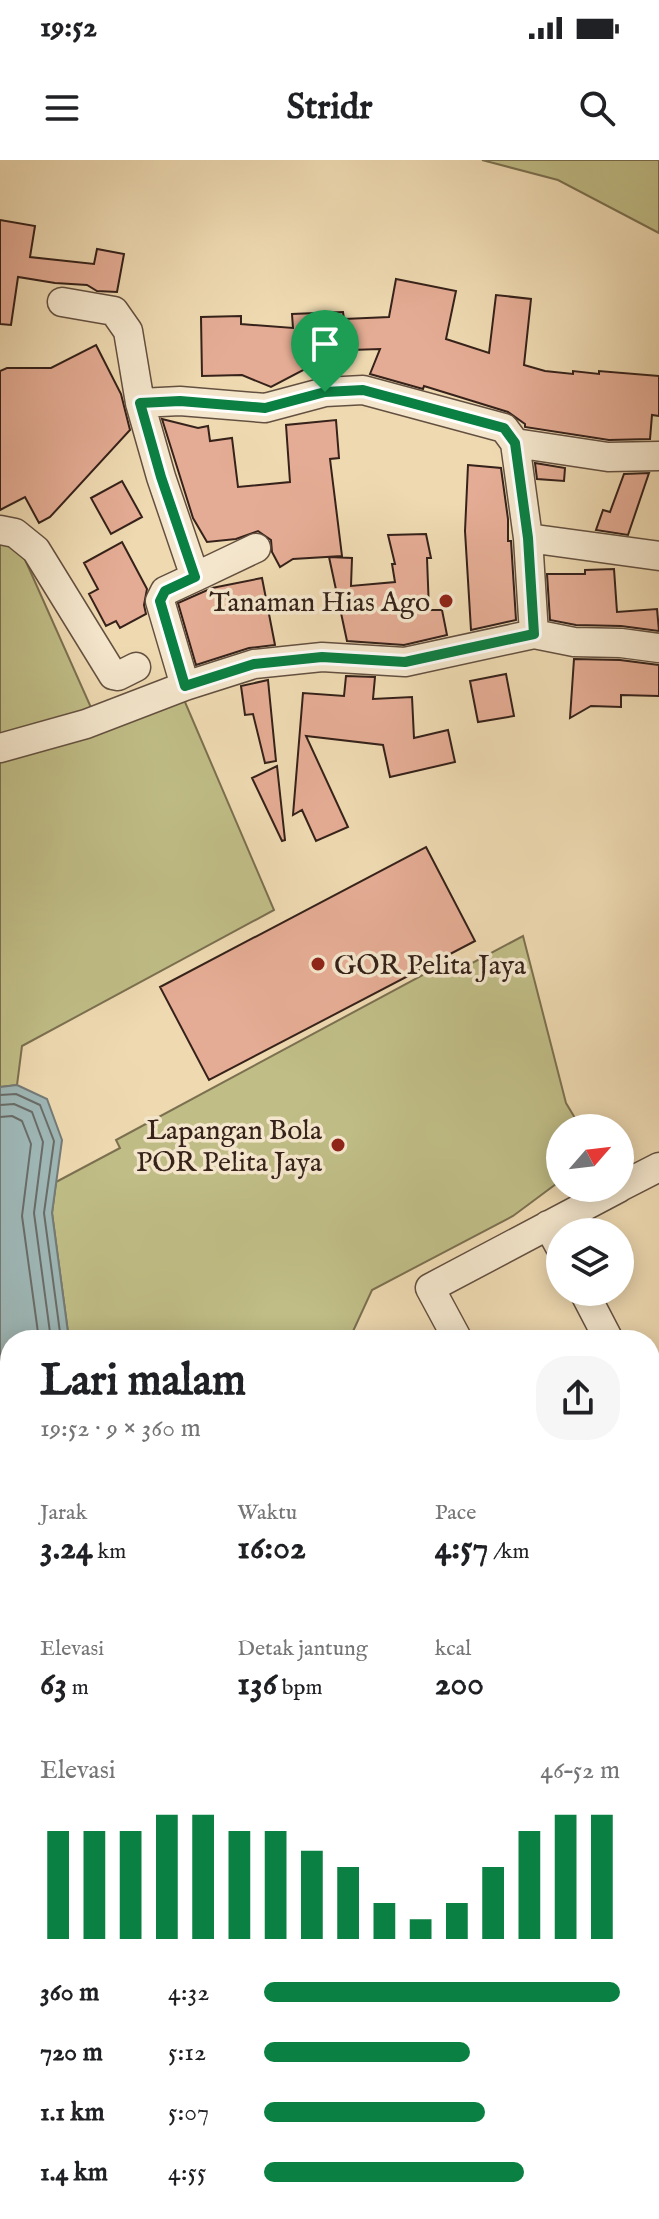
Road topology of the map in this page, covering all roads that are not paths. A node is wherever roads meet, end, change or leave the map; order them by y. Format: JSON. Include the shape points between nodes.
{"nodes":[{"id":1,"x":62,"y":302,"type":"dead end"},
{"id":2,"x":140,"y":403,"type":"junction"},
{"id":3,"x":515,"y":443,"type":"junction"},
{"id":4,"x":659,"y":456,"type":"edge"},
{"id":5,"x":0,"y":530,"type":"edge"},
{"id":6,"x":528,"y":538,"type":"junction"},
{"id":7,"x":256,"y":548,"type":"dead end"},
{"id":8,"x":659,"y":556,"type":"edge"},
{"id":9,"x":195,"y":577,"type":"junction"},
{"id":10,"x":534,"y":634,"type":"junction"},
{"id":11,"x":659,"y":648,"type":"edge"},
{"id":12,"x":136,"y":667,"type":"dead end"},
{"id":13,"x":185,"y":686,"type":"junction"},
{"id":14,"x":0,"y":748,"type":"edge"},
{"id":15,"x":659,"y":1167,"type":"edge"},
{"id":16,"x":634,"y":1180,"type":"edge"},
{"id":17,"x":600,"y":1202,"type":"edge"},
{"id":18,"x":578,"y":1218,"type":"edge"},
{"id":19,"x":546,"y":1239,"type":"edge"},
{"id":20,"x":591,"y":1306,"type":"edge"},
{"id":21,"x":453,"y":1330,"type":"edge"},
{"id":22,"x":604,"y":1330,"type":"edge"}],
"edges":[{"from":1,"to":2,"type":"street","via":[[114,311],[122,319]]},
{"from":2,"to":3,"type":"street","via":[[265,408],[325,392],[363,390],[504,428]]},
{"from":2,"to":9,"type":"street"},
{"from":3,"to":4,"type":"street","via":[[608,457]]},
{"from":3,"to":6,"type":"street"},
{"from":5,"to":12,"type":"street","via":[[26,539],[36,550],[113,675]]},
{"from":6,"to":8,"type":"street"},
{"from":6,"to":10,"type":"street"},
{"from":7,"to":9,"type":"street"},
{"from":9,"to":13,"type":"street","via":[[165,591],[160,601]]},
{"from":10,"to":11,"type":"street"},
{"from":10,"to":13,"type":"street","via":[[405,662],[322,657],[254,664]]},
{"from":13,"to":14,"type":"street","via":[[86,724]]},
{"from":15,"to":16,"type":"street"},
{"from":17,"to":18,"type":"street"},
{"from":19,"to":21,"type":"street","via":[[430,1288]]},
{"from":20,"to":22,"type":"street"}]}
